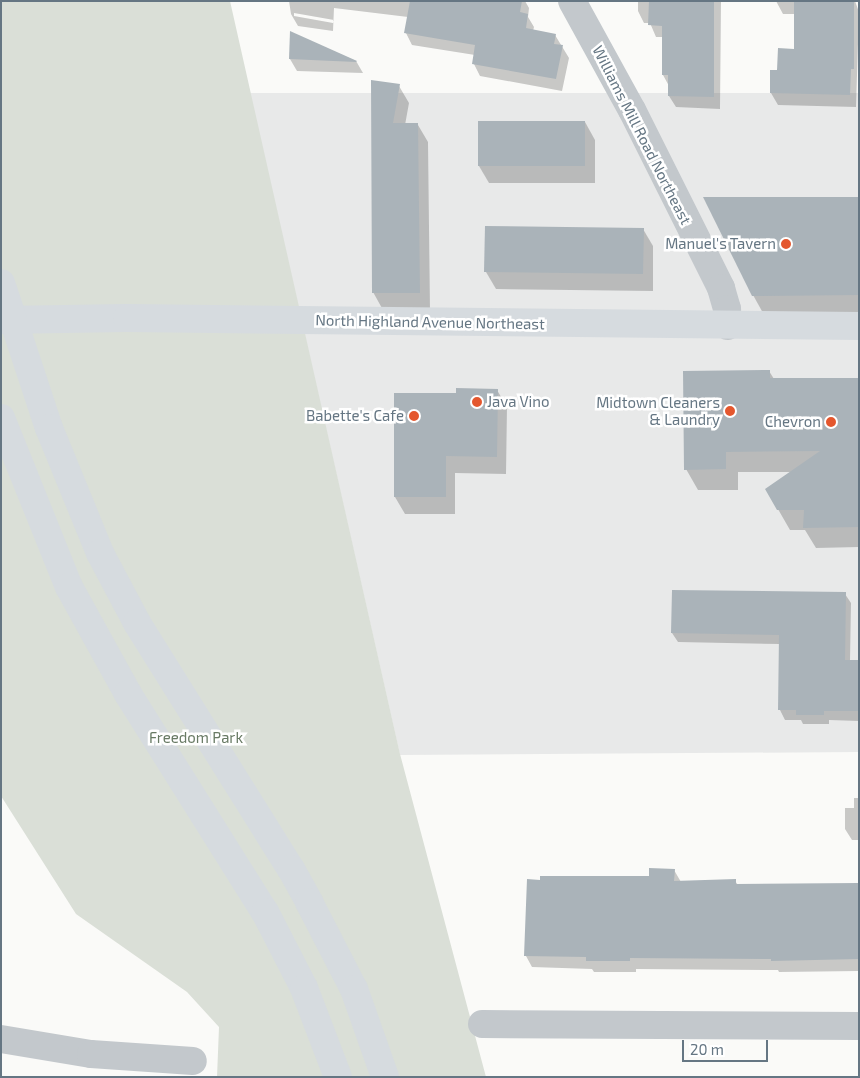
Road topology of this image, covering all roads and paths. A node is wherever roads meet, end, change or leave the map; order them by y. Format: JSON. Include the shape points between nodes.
{"nodes":[{"id":1,"x":572,"y":1,"type":"edge"},
{"id":2,"x":1,"y":283,"type":"edge"},
{"id":3,"x":7,"y":320,"type":"edge"},
{"id":4,"x":728,"y":326,"type":"junction"},
{"id":5,"x":859,"y":326,"type":"edge"},
{"id":6,"x":1,"y":418,"type":"edge"},
{"id":7,"x":482,"y":1024,"type":"dead end"},
{"id":8,"x":859,"y":1026,"type":"edge"},
{"id":9,"x":1,"y":1039,"type":"edge"},
{"id":10,"x":192,"y":1060,"type":"dead end"},
{"id":11,"x":338,"y":1077,"type":"edge"},
{"id":12,"x":385,"y":1077,"type":"edge"}],
"edges":[{"from":1,"to":4,"type":"street","name":"Williams Mill Road Northeast","via":[[632,110],[721,288]]},
{"from":2,"to":3,"type":"main road"},
{"from":3,"to":4,"type":"main road","name":"North Highland Avenue Northeast","via":[[127,318]]},
{"from":3,"to":12,"type":"main road","via":[[100,553],[137,624],[309,902],[354,989]]},
{"from":4,"to":5,"type":"main road","name":"North Highland Avenue Northeast"},
{"from":6,"to":11,"type":"main road","via":[[69,587],[128,694],[264,912],[304,988]]},
{"from":7,"to":8,"type":"street"},
{"from":9,"to":10,"type":"street","via":[[90,1054]]}]}
